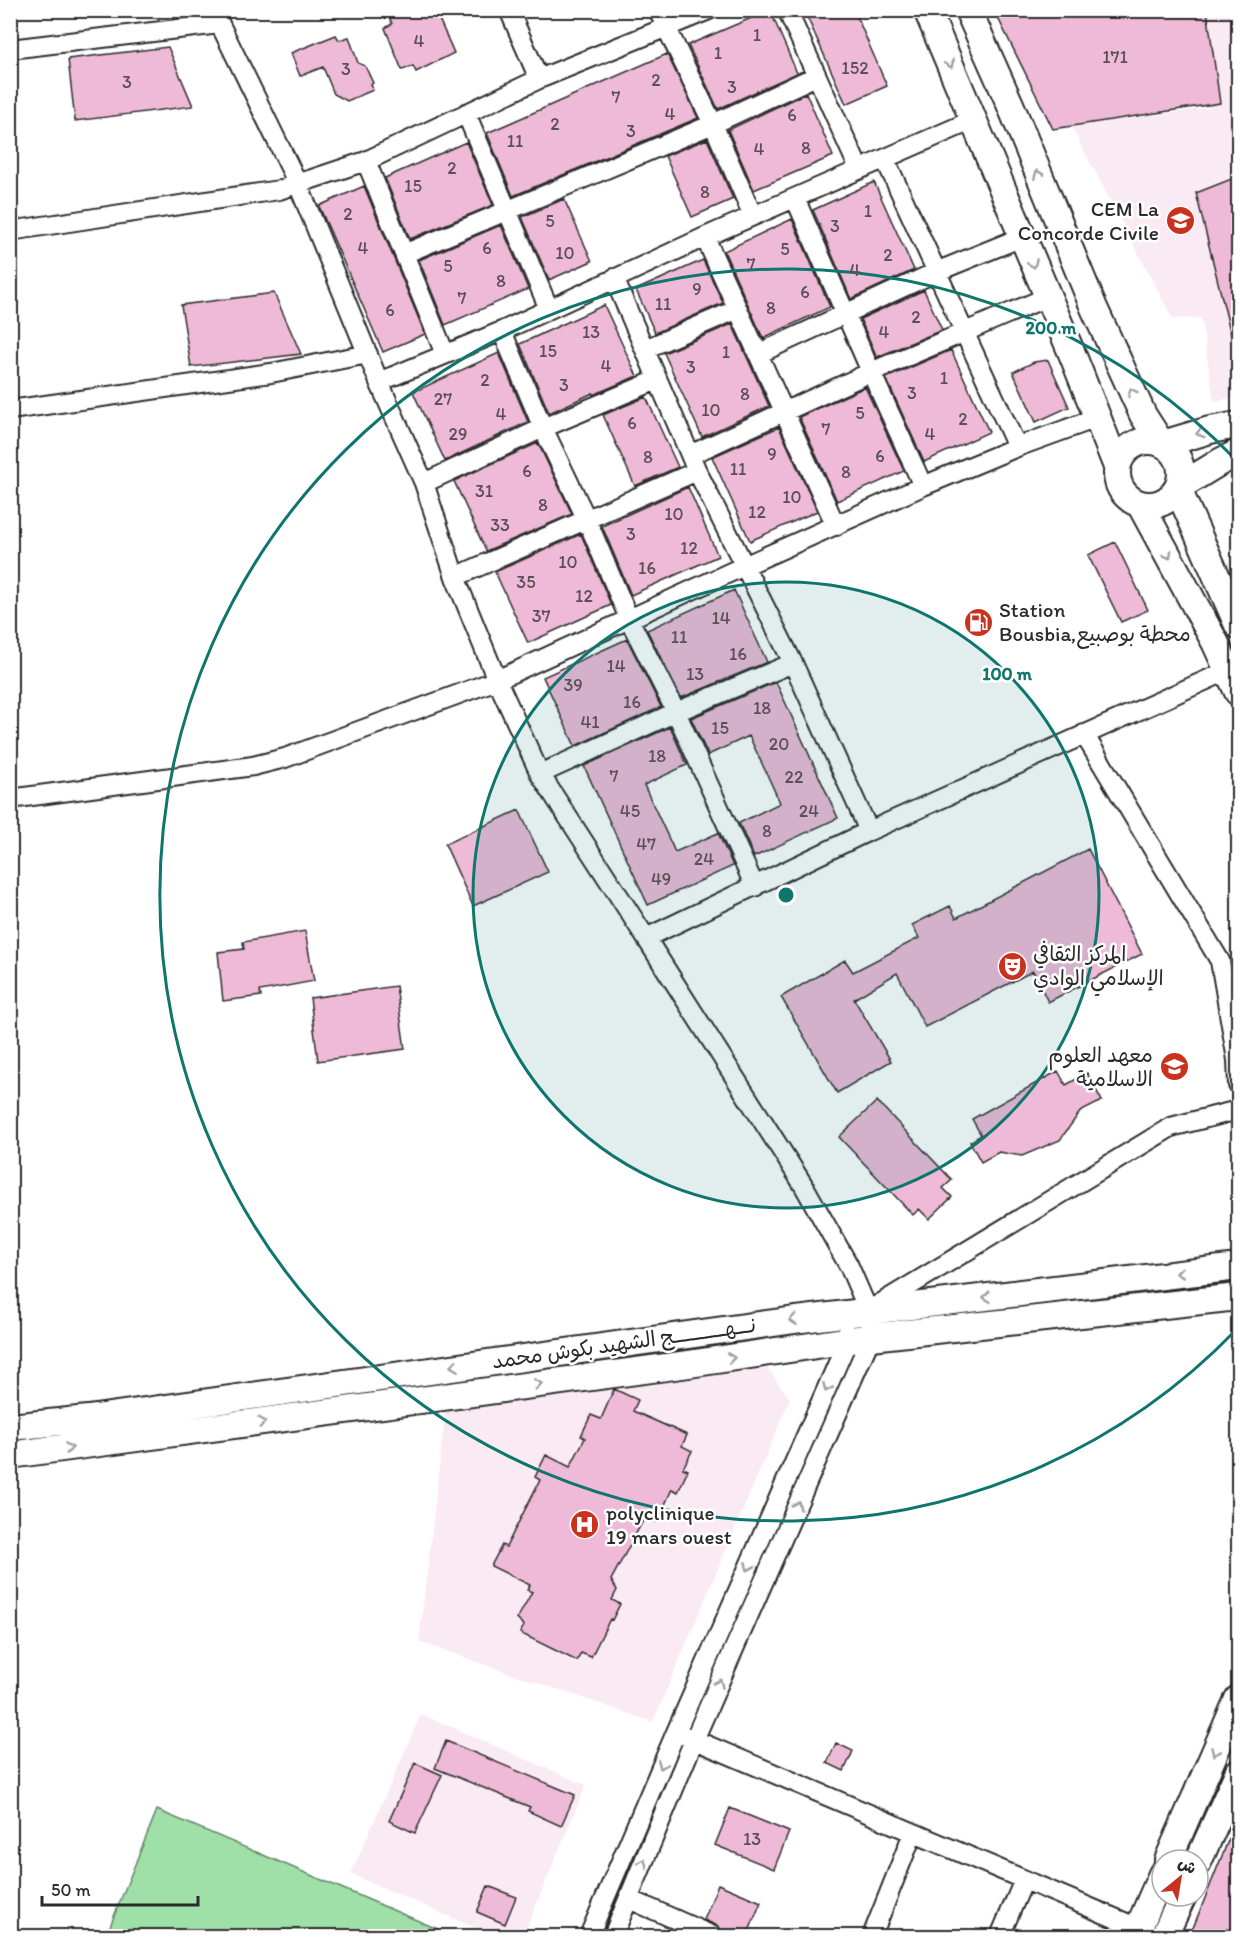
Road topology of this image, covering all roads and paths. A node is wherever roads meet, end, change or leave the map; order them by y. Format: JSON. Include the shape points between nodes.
{"nodes":[{"id":1,"x":510,"y":10,"type":"edge"},
{"id":2,"x":658,"y":10,"type":"edge"},
{"id":3,"x":709,"y":10,"type":"edge"},
{"id":4,"x":787,"y":10,"type":"edge"},
{"id":5,"x":927,"y":10,"type":"edge"},
{"id":6,"x":968,"y":10,"type":"edge"},
{"id":7,"x":216,"y":17,"type":"edge"},
{"id":8,"x":666,"y":29,"type":"junction"},
{"id":9,"x":10,"y":48,"type":"edge"},
{"id":10,"x":816,"y":76,"type":"junction"},
{"id":11,"x":539,"y":79,"type":"junction"},
{"id":12,"x":466,"y":113,"type":"junction"},
{"id":13,"x":974,"y":120,"type":"junction"},
{"id":14,"x":713,"y":124,"type":"junction"},
{"id":15,"x":885,"y":159,"type":"junction"},
{"id":16,"x":366,"y":161,"type":"junction"},
{"id":17,"x":859,"y":169,"type":"junction"},
{"id":18,"x":298,"y":184,"type":"junction"},
{"id":19,"x":795,"y":198,"type":"junction"},
{"id":20,"x":507,"y":211,"type":"junction"},
{"id":21,"x":753,"y":216,"type":"junction"},
{"id":22,"x":10,"y":231,"type":"edge"},
{"id":23,"x":705,"y":237,"type":"junction"},
{"id":24,"x":1022,"y":237,"type":"junction"},
{"id":25,"x":404,"y":254,"type":"junction"},
{"id":26,"x":936,"y":272,"type":"junction"},
{"id":27,"x":614,"y":278,"type":"junction"},
{"id":28,"x":1047,"y":297,"type":"junction"},
{"id":29,"x":549,"y":309,"type":"junction"},
{"id":30,"x":738,"y":309,"type":"junction"},
{"id":31,"x":846,"y":314,"type":"junction"},
{"id":32,"x":502,"y":331,"type":"junction"},
{"id":33,"x":965,"y":333,"type":"junction"},
{"id":34,"x":645,"y":349,"type":"junction"},
{"id":35,"x":368,"y":354,"type":"junction"},
{"id":36,"x":445,"y":354,"type":"junction"},
{"id":37,"x":758,"y":354,"type":"junction"},
{"id":38,"x":871,"y":372,"type":"junction"},
{"id":39,"x":657,"y":380,"type":"junction"},
{"id":40,"x":379,"y":381,"type":"junction"},
{"id":41,"x":10,"y":410,"type":"edge"},
{"id":42,"x":784,"y":411,"type":"junction"},
{"id":43,"x":1097,"y":418,"type":"junction"},
{"id":44,"x":1239,"y":425,"type":"edge"},
{"id":45,"x":543,"y":428,"type":"junction"},
{"id":46,"x":1162,"y":443,"type":"junction"},
{"id":47,"x":1017,"y":447,"type":"junction"},
{"id":48,"x":1239,"y":453,"type":"edge"},
{"id":49,"x":694,"y":463,"type":"junction"},
{"id":50,"x":1117,"y":467,"type":"junction"},
{"id":51,"x":424,"y":483,"type":"junction"},
{"id":52,"x":924,"y":486,"type":"junction"},
{"id":53,"x":1178,"y":488,"type":"junction"},
{"id":54,"x":1140,"y":504,"type":"junction"},
{"id":55,"x":587,"y":520,"type":"junction"},
{"id":56,"x":836,"y":526,"type":"junction"},
{"id":57,"x":744,"y":566,"type":"junction"},
{"id":58,"x":455,"y":577,"type":"junction"},
{"id":59,"x":629,"y":619,"type":"junction"},
{"id":60,"x":1239,"y":625,"type":"edge"},
{"id":61,"x":792,"y":663,"type":"junction"},
{"id":62,"x":497,"y":680,"type":"junction"},
{"id":63,"x":1234,"y":681,"type":"edge"},
{"id":64,"x":676,"y":712,"type":"junction"},
{"id":65,"x":1084,"y":734,"type":"junction"},
{"id":66,"x":540,"y":774,"type":"junction"},
{"id":67,"x":10,"y":800,"type":"edge"},
{"id":68,"x":869,"y":831,"type":"junction"},
{"id":69,"x":755,"y":886,"type":"junction"},
{"id":70,"x":646,"y":938,"type":"junction"},
{"id":71,"x":1239,"y":1084,"type":"edge"},
{"id":72,"x":1239,"y":1110,"type":"edge"},
{"id":73,"x":1239,"y":1267,"type":"edge"},
{"id":74,"x":1239,"y":1297,"type":"edge"},
{"id":75,"x":857,"y":1312,"type":"junction"},
{"id":76,"x":860,"y":1339,"type":"junction"},
{"id":77,"x":10,"y":1427,"type":"edge"},
{"id":78,"x":10,"y":1455,"type":"edge"},
{"id":79,"x":1239,"y":1699,"type":"edge"},
{"id":80,"x":676,"y":1732,"type":"junction"},
{"id":81,"x":694,"y":1740,"type":"junction"},
{"id":82,"x":1239,"y":1773,"type":"edge"},
{"id":83,"x":913,"y":1833,"type":"junction"},
{"id":84,"x":1173,"y":1848,"type":"edge"},
{"id":85,"x":1204,"y":1848,"type":"edge"},
{"id":86,"x":1024,"y":1880,"type":"junction"},
{"id":87,"x":628,"y":1899,"type":"junction"},
{"id":88,"x":1150,"y":1901,"type":"edge"},
{"id":89,"x":1177,"y":1908,"type":"edge"},
{"id":90,"x":1136,"y":1932,"type":"edge"},
{"id":91,"x":589,"y":1936,"type":"edge"},
{"id":92,"x":613,"y":1936,"type":"edge"},
{"id":93,"x":713,"y":1936,"type":"edge"},
{"id":94,"x":872,"y":1936,"type":"edge"},
{"id":95,"x":1000,"y":1936,"type":"edge"},
{"id":96,"x":1164,"y":1936,"type":"edge"}],
"edges":[{"from":1,"to":11,"type":"street"},
{"from":2,"to":8,"type":"street"},
{"from":3,"to":8,"type":"street"},
{"from":4,"to":10,"type":"street"},
{"from":5,"to":13,"type":"street","one_way":true},
{"from":46,"to":6,"type":"street","one_way":true,"via":[[1143,415],[1094,308]]},
{"from":7,"to":9,"type":"street"},
{"from":7,"to":18,"type":"street"},
{"from":8,"to":11,"type":"street"},
{"from":8,"to":14,"type":"street"},
{"from":10,"to":14,"type":"street"},
{"from":10,"to":17,"type":"street"},
{"from":11,"to":12,"type":"street"},
{"from":12,"to":16,"type":"street"},
{"from":12,"to":20,"type":"street"},
{"from":13,"to":15,"type":"street"},
{"from":13,"to":24,"type":"street"},
{"from":14,"to":20,"type":"street"},
{"from":14,"to":21,"type":"street"},
{"from":15,"to":17,"type":"street"},
{"from":15,"to":26,"type":"street"},
{"from":16,"to":18,"type":"street"},
{"from":16,"to":25,"type":"street"},
{"from":17,"to":19,"type":"street"},
{"from":18,"to":22,"type":"street"},
{"from":18,"to":35,"type":"street"},
{"from":19,"to":21,"type":"street"},
{"from":19,"to":31,"type":"street"},
{"from":20,"to":25,"type":"street"},
{"from":20,"to":29,"type":"street"},
{"from":21,"to":23,"type":"street"},
{"from":23,"to":27,"type":"street"},
{"from":23,"to":30,"type":"street"},
{"from":24,"to":26,"type":"street"},
{"from":24,"to":28,"type":"street","one_way":true},
{"from":25,"to":36,"type":"street"},
{"from":26,"to":31,"type":"street"},
{"from":26,"to":33,"type":"street"},
{"from":27,"to":29,"type":"street"},
{"from":27,"to":34,"type":"street"},
{"from":28,"to":33,"type":"street"},
{"from":28,"to":43,"type":"street"},
{"from":29,"to":32,"type":"street"},
{"from":30,"to":34,"type":"street"},
{"from":30,"to":37,"type":"street"},
{"from":31,"to":37,"type":"street"},
{"from":31,"to":38,"type":"street"},
{"from":32,"to":36,"type":"street"},
{"from":32,"to":45,"type":"street"},
{"from":33,"to":38,"type":"street"},
{"from":33,"to":47,"type":"street"},
{"from":34,"to":39,"type":"street"},
{"from":35,"to":40,"type":"street"},
{"from":35,"to":41,"type":"street","via":[[272,373]]},
{"from":36,"to":40,"type":"street"},
{"from":37,"to":42,"type":"street"},
{"from":38,"to":42,"type":"street"},
{"from":38,"to":52,"type":"street"},
{"from":39,"to":45,"type":"street"},
{"from":39,"to":49,"type":"street"},
{"from":40,"to":51,"type":"street"},
{"from":42,"to":49,"type":"street"},
{"from":42,"to":56,"type":"street"},
{"from":43,"to":47,"type":"street"},
{"from":43,"to":50,"type":"street"},
{"from":44,"to":46,"type":"street","one_way":true},
{"from":45,"to":51,"type":"street"},
{"from":45,"to":55,"type":"street"},
{"from":46,"to":50,"type":"street","via":[[1142,441],[1133,445]]},
{"from":46,"to":53,"type":"street","via":[[1178,458],[1182,477]]},
{"from":47,"to":52,"type":"street"},
{"from":48,"to":53,"type":"street"},
{"from":49,"to":55,"type":"street"},
{"from":49,"to":57,"type":"street"},
{"from":50,"to":54,"type":"street","via":[[1119,486]]},
{"from":51,"to":58,"type":"street"},
{"from":52,"to":56,"type":"street"},
{"from":53,"to":54,"type":"street","via":[[1166,501],[1149,506]]},
{"from":53,"to":60,"type":"street"},
{"from":54,"to":63,"type":"street","one_way":true},
{"from":55,"to":58,"type":"street"},
{"from":55,"to":59,"type":"street"},
{"from":56,"to":57,"type":"street"},
{"from":57,"to":59,"type":"street"},
{"from":57,"to":61,"type":"street"},
{"from":58,"to":62,"type":"street"},
{"from":59,"to":62,"type":"street"},
{"from":59,"to":64,"type":"street"},
{"from":61,"to":64,"type":"street"},
{"from":61,"to":68,"type":"street"},
{"from":62,"to":66,"type":"street"},
{"from":62,"to":67,"type":"street","via":[[285,758],[253,766]]},
{"from":63,"to":65,"type":"street"},
{"from":64,"to":66,"type":"street"},
{"from":64,"to":69,"type":"street"},
{"from":65,"to":68,"type":"street"},
{"from":65,"to":71,"type":"street","via":[[1220,961]]},
{"from":66,"to":70,"type":"street"},
{"from":68,"to":69,"type":"street"},
{"from":69,"to":70,"type":"street"},
{"from":70,"to":75,"type":"street","via":[[804,1186],[849,1266]]},
{"from":72,"to":75,"type":"street","via":[[1171,1127]]},
{"from":73,"to":75,"type":"street","name":"نـــهـــــــــــج الشهيد بكوش محمد","one_way":true},
{"from":74,"to":76,"type":"street","name":"نـــهـــــــــــج الشهيد بكوش محمد"},
{"from":75,"to":76,"type":"street"},
{"from":75,"to":77,"type":"street","name":"نـــهـــــــــــج الشهيد بكوش محمد","one_way":true},
{"from":78,"to":76,"type":"street","name":"نـــهـــــــــــج الشهيد بكوش محمد","one_way":true},
{"from":76,"to":80,"type":"street","one_way":true},
{"from":81,"to":76,"type":"street","one_way":true},
{"from":79,"to":84,"type":"street","one_way":true},
{"from":80,"to":81,"type":"street"},
{"from":80,"to":91,"type":"street","one_way":true},
{"from":81,"to":83,"type":"street"},
{"from":87,"to":81,"type":"street","one_way":true},
{"from":82,"to":85,"type":"street"},
{"from":83,"to":86,"type":"street"},
{"from":83,"to":94,"type":"street"},
{"from":86,"to":90,"type":"street"},
{"from":86,"to":95,"type":"street"},
{"from":87,"to":92,"type":"street"},
{"from":87,"to":93,"type":"street"},
{"from":88,"to":90,"type":"street"},
{"from":89,"to":96,"type":"street"}]}
